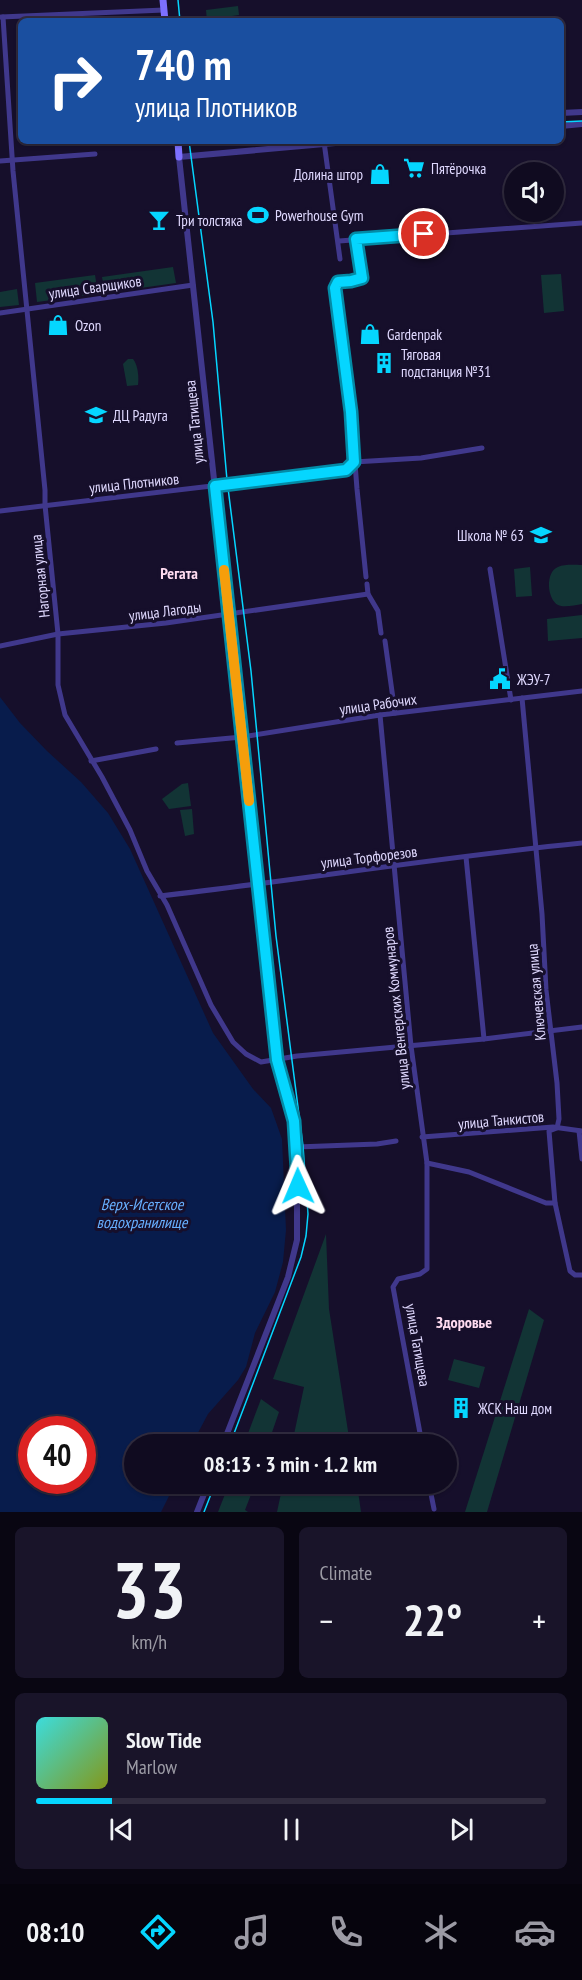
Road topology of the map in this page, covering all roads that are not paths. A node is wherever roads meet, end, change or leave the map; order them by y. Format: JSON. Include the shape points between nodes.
{"nodes":[{"id":1,"x":163,"y":0,"type":"edge"},
{"id":2,"x":164,"y":10,"type":"junction"},
{"id":3,"x":2,"y":17,"type":"edge"},
{"id":4,"x":165,"y":18,"type":"edge"},
{"id":5,"x":582,"y":112,"type":"edge"},
{"id":6,"x":564,"y":113,"type":"edge"},
{"id":7,"x":582,"y":124,"type":"edge"},
{"id":8,"x":564,"y":126,"type":"edge"},
{"id":9,"x":178,"y":144,"type":"edge"},
{"id":10,"x":305,"y":144,"type":"edge"},
{"id":11,"x":324,"y":144,"type":"edge"},
{"id":12,"x":95,"y":154,"type":"dead end"},
{"id":13,"x":179,"y":157,"type":"junction"},
{"id":14,"x":12,"y":160,"type":"junction"},
{"id":15,"x":0,"y":161,"type":"edge"},
{"id":16,"x":582,"y":223,"type":"edge"},
{"id":17,"x":356,"y":239,"type":"junction"},
{"id":18,"x":339,"y":241,"type":"junction"},
{"id":19,"x":340,"y":259,"type":"dead end"},
{"id":20,"x":193,"y":285,"type":"junction"},
{"id":21,"x":26,"y":309,"type":"junction"},
{"id":22,"x":0,"y":313,"type":"edge"},
{"id":23,"x":482,"y":448,"type":"dead end"},
{"id":24,"x":354,"y":462,"type":"junction"},
{"id":25,"x":215,"y":486,"type":"junction"},
{"id":26,"x":45,"y":505,"type":"junction"},
{"id":27,"x":0,"y":511,"type":"edge"},
{"id":28,"x":490,"y":569,"type":"dead end"},
{"id":29,"x":368,"y":594,"type":"junction"},
{"id":30,"x":229,"y":615,"type":"junction"},
{"id":31,"x":381,"y":633,"type":"dead end"},
{"id":32,"x":58,"y":634,"type":"junction"},
{"id":33,"x":385,"y":641,"type":"dead end"},
{"id":34,"x":0,"y":646,"type":"edge"},
{"id":35,"x":582,"y":691,"type":"edge"},
{"id":36,"x":522,"y":698,"type":"junction"},
{"id":37,"x":511,"y":700,"type":"junction"},
{"id":38,"x":395,"y":713,"type":"junction"},
{"id":39,"x":380,"y":715,"type":"junction"},
{"id":40,"x":242,"y":737,"type":"junction"},
{"id":41,"x":177,"y":743,"type":"dead end"},
{"id":42,"x":156,"y":749,"type":"dead end"},
{"id":43,"x":91,"y":760,"type":"junction"},
{"id":44,"x":582,"y":843,"type":"edge"},
{"id":45,"x":536,"y":847,"type":"junction"},
{"id":46,"x":466,"y":857,"type":"junction"},
{"id":47,"x":394,"y":866,"type":"junction"},
{"id":48,"x":258,"y":885,"type":"junction"},
{"id":49,"x":160,"y":896,"type":"junction"},
{"id":50,"x":582,"y":1027,"type":"edge"},
{"id":51,"x":552,"y":1030,"type":"junction"},
{"id":52,"x":484,"y":1039,"type":"junction"},
{"id":53,"x":411,"y":1046,"type":"junction"},
{"id":54,"x":277,"y":1060,"type":"junction"},
{"id":55,"x":557,"y":1128,"type":"junction"},
{"id":56,"x":581,"y":1131,"type":"edge"},
{"id":57,"x":422,"y":1137,"type":"junction"},
{"id":58,"x":396,"y":1141,"type":"dead end"},
{"id":59,"x":297,"y":1147,"type":"junction"},
{"id":60,"x":582,"y":1159,"type":"edge"},
{"id":61,"x":427,"y":1164,"type":"junction"},
{"id":62,"x":555,"y":1203,"type":"junction"},
{"id":63,"x":579,"y":1275,"type":"edge"},
{"id":64,"x":227,"y":1434,"type":"edge"},
{"id":65,"x":420,"y":1434,"type":"edge"},
{"id":66,"x":204,"y":1494,"type":"edge"},
{"id":67,"x":431,"y":1494,"type":"edge"},
{"id":68,"x":434,"y":1509,"type":"dead end"},
{"id":69,"x":197,"y":1512,"type":"edge"}],
"edges":[{"from":1,"to":2,"type":"main road"},
{"from":2,"to":3,"type":"street"},
{"from":2,"to":4,"type":"main road"},
{"from":3,"to":14,"type":"street","name":"Нагорная улица"},
{"from":5,"to":6,"type":"street"},
{"from":7,"to":8,"type":"street"},
{"from":9,"to":13,"type":"main road","name":"улица Татищева"},
{"from":10,"to":13,"type":"street"},
{"from":11,"to":18,"type":"street"},
{"from":12,"to":14,"type":"street"},
{"from":13,"to":20,"type":"street","name":"улица Татищева"},
{"from":14,"to":15,"type":"street"},
{"from":14,"to":21,"type":"street","name":"Нагорная улица"},
{"from":16,"to":17,"type":"street"},
{"from":17,"to":18,"type":"street"},
{"from":17,"to":24,"type":"street","via":[[362,278],[338,282],[335,288]]},
{"from":18,"to":19,"type":"street"},
{"from":20,"to":21,"type":"street","name":"улица Сварщиков"},
{"from":20,"to":25,"type":"street","name":"улица Татищева"},
{"from":21,"to":22,"type":"street","name":"улица Сварщиков"},
{"from":21,"to":26,"type":"street","name":"Нагорная улица"},
{"from":23,"to":24,"type":"street","name":"улица Плотников","via":[[421,458]]},
{"from":24,"to":25,"type":"street","name":"улица Плотников","via":[[346,470]]},
{"from":24,"to":29,"type":"street"},
{"from":25,"to":26,"type":"street","name":"улица Плотников"},
{"from":25,"to":30,"type":"street","name":"улица Татищева"},
{"from":26,"to":27,"type":"street","name":"улица Плотников"},
{"from":26,"to":32,"type":"street","name":"Нагорная улица"},
{"from":28,"to":37,"type":"street"},
{"from":29,"to":30,"type":"street","name":"улица Лагоды"},
{"from":29,"to":31,"type":"street","via":[[378,612]]},
{"from":30,"to":32,"type":"street","name":"улица Лагоды"},
{"from":30,"to":40,"type":"street","name":"улица Татищева"},
{"from":32,"to":34,"type":"street","name":"улица Лагоды"},
{"from":32,"to":43,"type":"street","name":"Нагорная улица","via":[[58,685],[65,715]]},
{"from":33,"to":38,"type":"street"},
{"from":35,"to":36,"type":"street","name":"улица Рабочих"},
{"from":36,"to":37,"type":"street","name":"улица Рабочих"},
{"from":36,"to":45,"type":"street","name":"Ключевская улица"},
{"from":37,"to":38,"type":"street","name":"улица Рабочих"},
{"from":38,"to":39,"type":"street","name":"улица Рабочих"},
{"from":39,"to":40,"type":"street","name":"улица Рабочих"},
{"from":39,"to":47,"type":"street","name":"улица Венгерских Коммунаров"},
{"from":40,"to":41,"type":"street","name":"улица Рабочих"},
{"from":40,"to":48,"type":"street","name":"улица Татищева"},
{"from":42,"to":43,"type":"street"},
{"from":43,"to":49,"type":"street","name":"Нагорная улица","via":[[130,830]]},
{"from":44,"to":45,"type":"street","name":"улица Торфорезов"},
{"from":45,"to":46,"type":"street","name":"улица Торфорезов"},
{"from":45,"to":51,"type":"street","name":"Ключевская улица"},
{"from":46,"to":47,"type":"street","name":"улица Торфорезов"},
{"from":46,"to":52,"type":"street"},
{"from":47,"to":48,"type":"street","name":"улица Торфорезов"},
{"from":47,"to":53,"type":"street","name":"улица Венгерских Коммунаров"},
{"from":48,"to":49,"type":"street","name":"улица Торфорезов"},
{"from":48,"to":54,"type":"street","name":"улица Татищева"},
{"from":49,"to":54,"type":"street","name":"Нагорная улица","via":[[211,1005],[233,1042],[261,1062]]},
{"from":50,"to":51,"type":"street","name":"Нагорная улица"},
{"from":51,"to":52,"type":"street","name":"Нагорная улица"},
{"from":51,"to":55,"type":"street","name":"Ключевская улица"},
{"from":52,"to":53,"type":"street","name":"Нагорная улица"},
{"from":53,"to":54,"type":"street","name":"Нагорная улица"},
{"from":53,"to":57,"type":"street","name":"улица Венгерских Коммунаров"},
{"from":54,"to":59,"type":"street","name":"улица Татищева"},
{"from":55,"to":56,"type":"street","name":"улица Танкистов"},
{"from":55,"to":57,"type":"street","name":"улица Танкистов"},
{"from":55,"to":62,"type":"street","name":"Ключевская улица","via":[[549,1131]]},
{"from":56,"to":60,"type":"street"},
{"from":57,"to":61,"type":"street","name":"улица Венгерских Коммунаров"},
{"from":58,"to":59,"type":"street"},
{"from":59,"to":64,"type":"street","name":"улица Татищева","via":[[297,1240],[288,1277]]},
{"from":61,"to":62,"type":"street","via":[[469,1172],[546,1203]]},
{"from":61,"to":65,"type":"street","name":"улица Татищева","via":[[427,1269],[398,1278],[393,1287]]},
{"from":62,"to":63,"type":"street","name":"Ключевская улица","via":[[570,1271]]},
{"from":66,"to":69,"type":"street"},
{"from":67,"to":68,"type":"street"}]}
